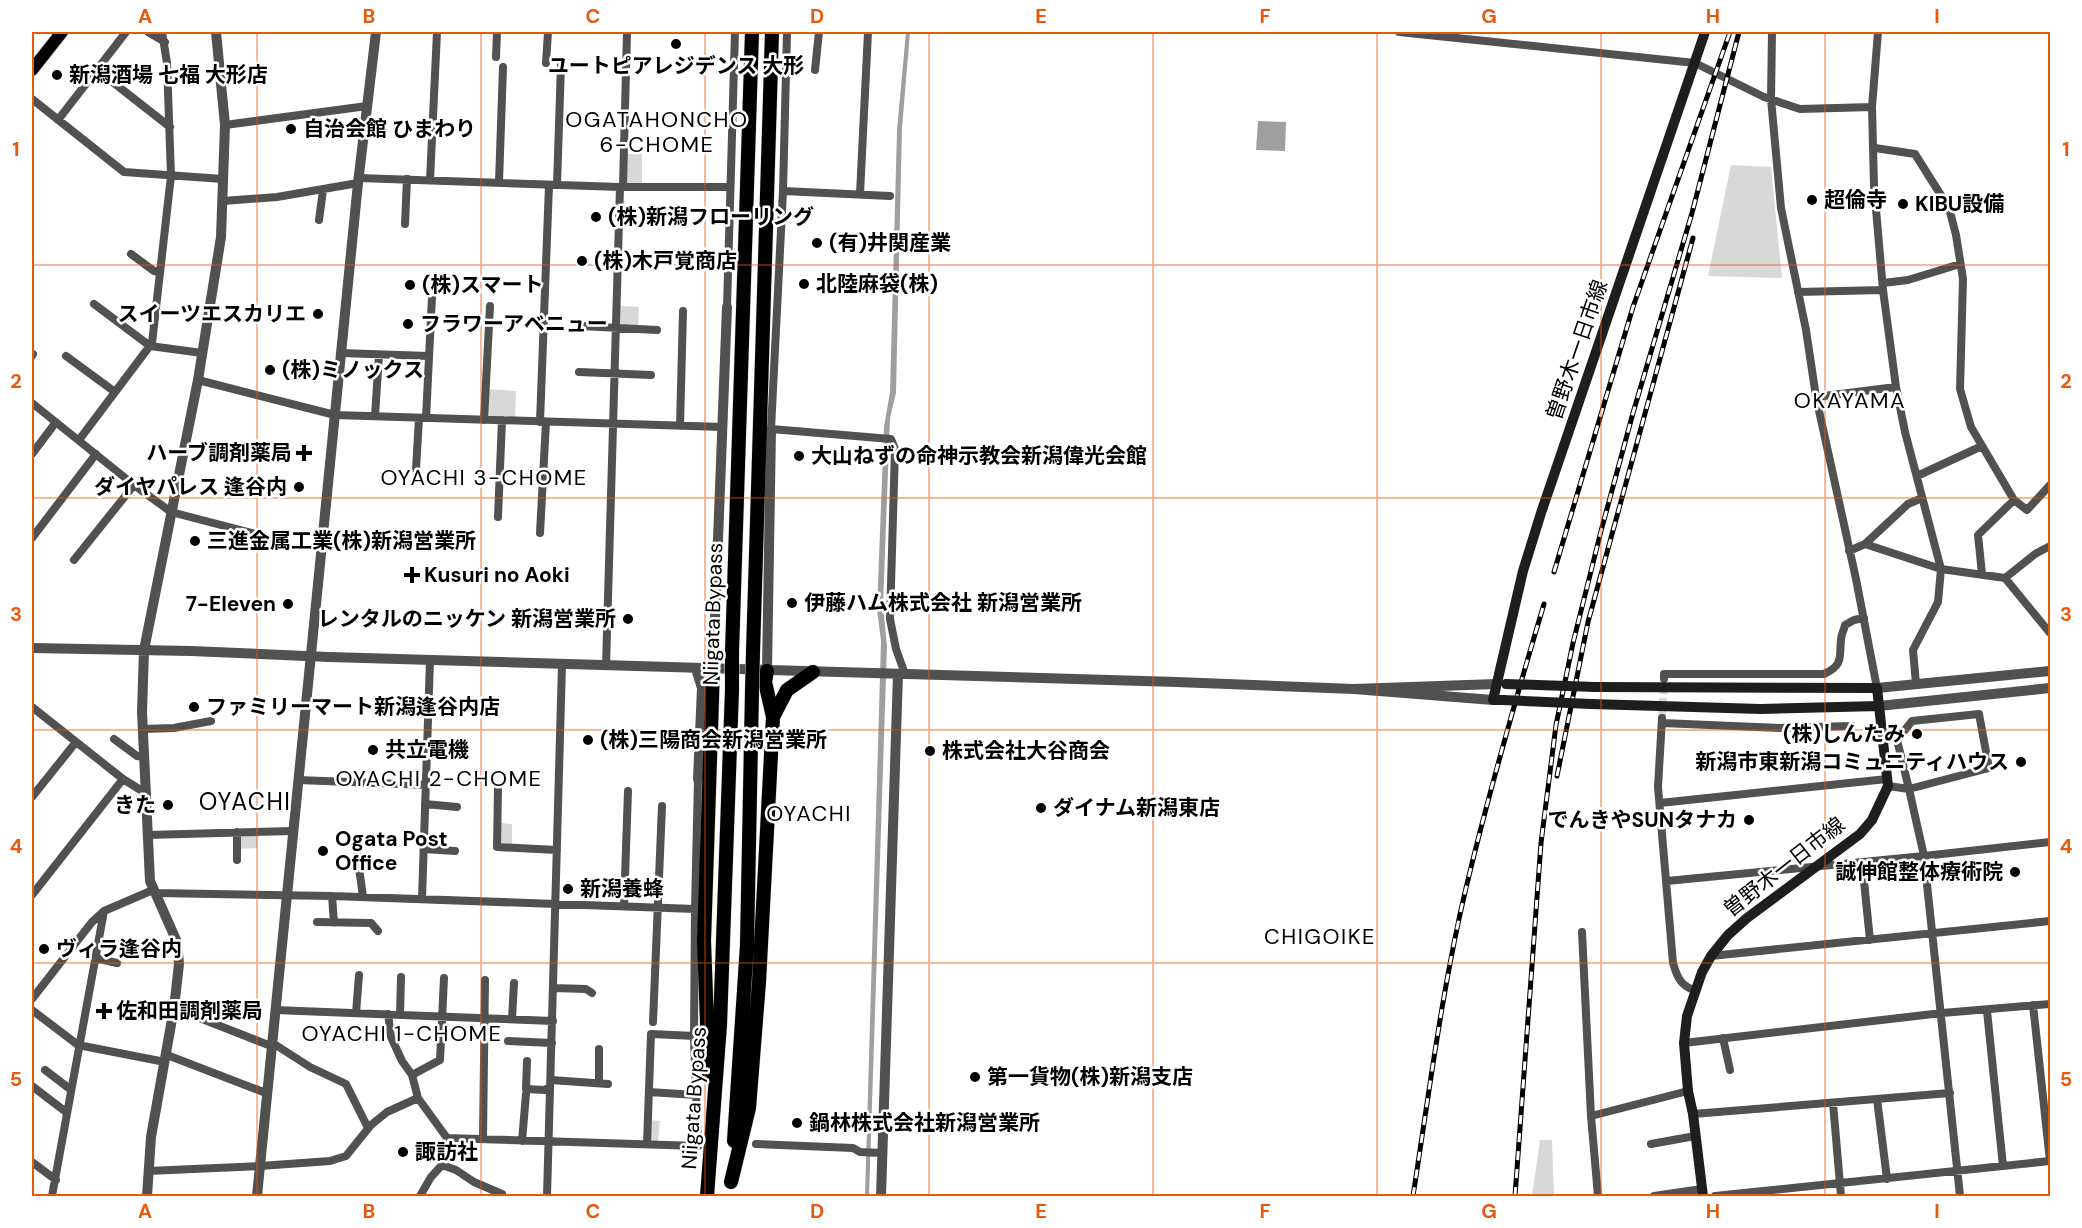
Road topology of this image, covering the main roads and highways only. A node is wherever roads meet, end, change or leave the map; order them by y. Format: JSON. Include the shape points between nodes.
{"nodes":[{"id":1,"x":62,"y":32,"type":"edge"},
{"id":2,"x":752,"y":32,"type":"edge"},
{"id":3,"x":772,"y":32,"type":"edge"},
{"id":4,"x":1706,"y":32,"type":"edge"},
{"id":5,"x":32,"y":70,"type":"edge"},
{"id":6,"x":713,"y":669,"type":"road end"},
{"id":7,"x":767,"y":671,"type":"road end"},
{"id":8,"x":813,"y":672,"type":"road end"},
{"id":9,"x":1501,"y":684,"type":"junction"},
{"id":10,"x":1879,"y":706,"type":"junction"},
{"id":11,"x":773,"y":717,"type":"junction"},
{"id":12,"x":711,"y":1148,"type":"junction"},
{"id":13,"x":731,"y":1182,"type":"junction"},
{"id":14,"x":1702,"y":1193,"type":"edge"},
{"id":15,"x":707,"y":1197,"type":"edge"},
{"id":16,"x":730,"y":1197,"type":"edge"}],
"edges":[{"from":1,"to":5,"type":"main road"},
{"from":2,"to":12,"type":"highway","name":"Niigata Bypass","bridge":true,"via":[[720,1025]]},
{"from":3,"to":13,"type":"highway","name":"Niigata Bypass","bridge":true,"via":[[747,945]]},
{"from":4,"to":9,"type":"main road","name":"曽野木一日市線","via":[[1541,513],[1523,571]]},
{"from":6,"to":12,"type":"highway","via":[[704,941]]},
{"from":7,"to":11,"type":"highway","via":[[765,682]]},
{"from":8,"to":11,"type":"highway","via":[[787,690]]},
{"from":9,"to":10,"type":"main road","bridge":true,"via":[[1878,688]]},
{"from":9,"to":10,"type":"main road","name":"曽野木一日市線","bridge":true,"via":[[1498,700],[1761,709]]},
{"from":10,"to":14,"type":"main road","name":"曽野木一日市線","via":[[1888,783],[1872,820],[1860,834],[1728,935],[1694,990],[1684,1043]]},
{"from":11,"to":13,"type":"highway","via":[[748,1108]]},
{"from":12,"to":15,"type":"highway","name":"Niigata Bypass"},
{"from":13,"to":16,"type":"highway","name":"Niigata Bypass"}]}
